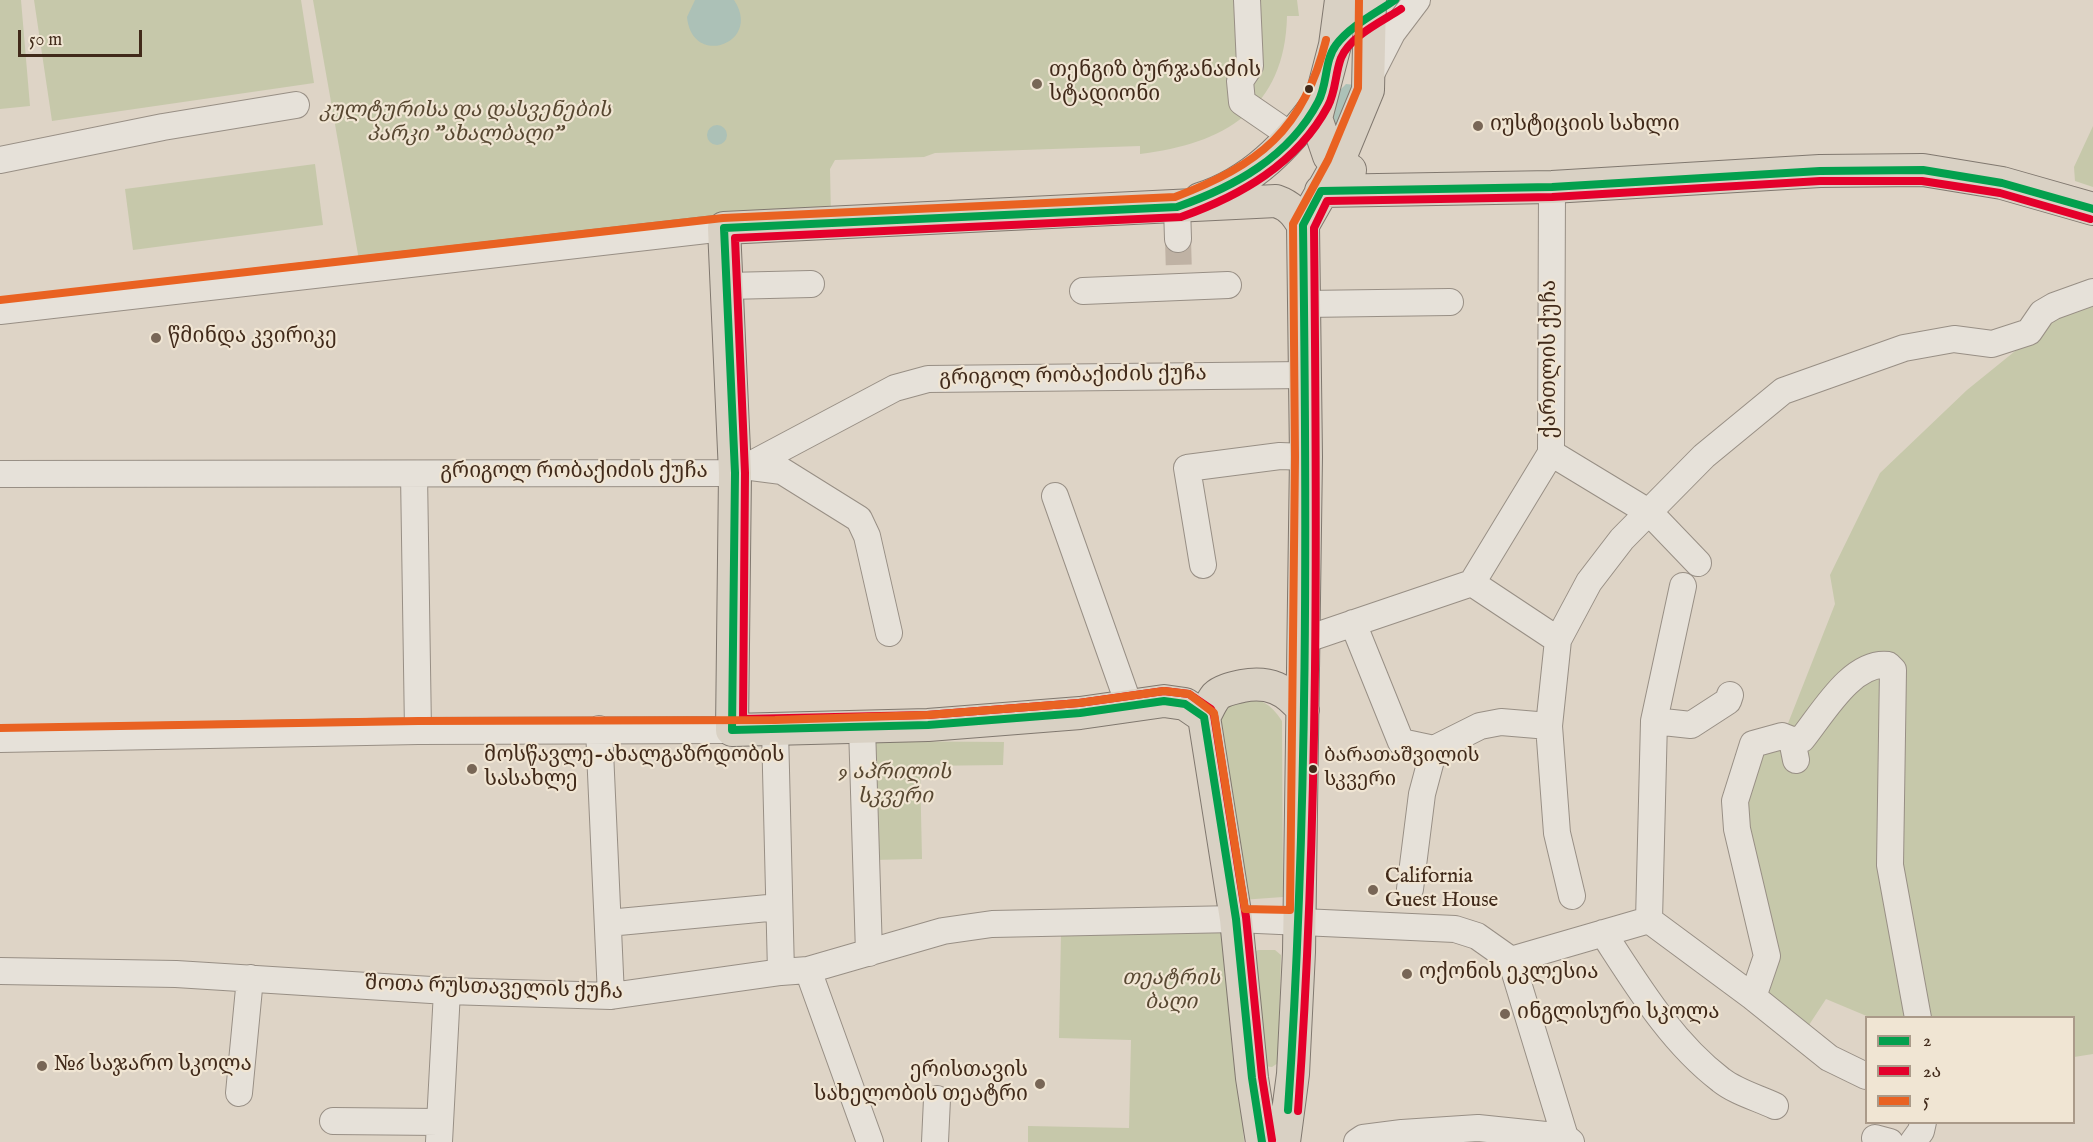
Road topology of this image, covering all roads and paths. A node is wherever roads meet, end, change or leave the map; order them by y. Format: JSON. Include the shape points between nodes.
{"nodes":[{"id":1,"x":1247,"y":0,"type":"edge"},
{"id":2,"x":1417,"y":0,"type":"edge"},
{"id":3,"x":1357,"y":4,"type":"edge"},
{"id":4,"x":1332,"y":58,"type":"junction"},
{"id":5,"x":1368,"y":79,"type":"junction"},
{"id":6,"x":296,"y":105,"type":"dead end"},
{"id":7,"x":1353,"y":130,"type":"junction"},
{"id":8,"x":1308,"y":137,"type":"junction"},
{"id":9,"x":0,"y":160,"type":"edge"},
{"id":10,"x":1337,"y":165,"type":"junction"},
{"id":11,"x":1552,"y":187,"type":"junction"},
{"id":12,"x":1435,"y":189,"type":"junction"},
{"id":13,"x":1322,"y":191,"type":"junction"},
{"id":14,"x":1177,"y":207,"type":"junction"},
{"id":15,"x":2093,"y":209,"type":"edge"},
{"id":16,"x":1303,"y":225,"type":"junction"},
{"id":17,"x":724,"y":228,"type":"junction"},
{"id":18,"x":1178,"y":239,"type":"tunnel mouth"},
{"id":19,"x":811,"y":284,"type":"dead end"},
{"id":20,"x":1228,"y":285,"type":"dead end"},
{"id":21,"x":727,"y":286,"type":"junction"},
{"id":22,"x":1083,"y":291,"type":"dead end"},
{"id":23,"x":2093,"y":292,"type":"edge"},
{"id":24,"x":1450,"y":302,"type":"dead end"},
{"id":25,"x":1305,"y":304,"type":"junction"},
{"id":26,"x":0,"y":311,"type":"edge"},
{"id":27,"x":1305,"y":375,"type":"junction"},
{"id":28,"x":1551,"y":453,"type":"junction"},
{"id":29,"x":1306,"y":457,"type":"junction"},
{"id":30,"x":743,"y":470,"type":"junction"},
{"id":31,"x":0,"y":474,"type":"edge"},
{"id":32,"x":414,"y":474,"type":"junction"},
{"id":33,"x":1055,"y":496,"type":"dead end"},
{"id":34,"x":1650,"y":513,"type":"junction"},
{"id":35,"x":1698,"y":563,"type":"dead end"},
{"id":36,"x":1203,"y":565,"type":"dead end"},
{"id":37,"x":1472,"y":583,"type":"junction"},
{"id":38,"x":1683,"y":586,"type":"dead end"},
{"id":39,"x":1353,"y":623,"type":"junction"},
{"id":40,"x":889,"y":633,"type":"dead end"},
{"id":41,"x":1304,"y":640,"type":"junction"},
{"id":42,"x":1558,"y":640,"type":"junction"},
{"id":43,"x":1730,"y":695,"type":"dead end"},
{"id":44,"x":1129,"y":705,"type":"junction"},
{"id":45,"x":1303,"y":710,"type":"junction"},
{"id":46,"x":1204,"y":717,"type":"junction"},
{"id":47,"x":1654,"y":721,"type":"junction"},
{"id":48,"x":1549,"y":726,"type":"junction"},
{"id":49,"x":862,"y":727,"type":"junction"},
{"id":50,"x":599,"y":729,"type":"junction"},
{"id":51,"x":732,"y":730,"type":"junction"},
{"id":52,"x":775,"y":730,"type":"junction"},
{"id":53,"x":418,"y":731,"type":"junction"},
{"id":54,"x":0,"y":739,"type":"edge"},
{"id":55,"x":1434,"y":749,"type":"junction"},
{"id":56,"x":1410,"y":889,"type":"dead end"},
{"id":57,"x":1572,"y":896,"type":"dead end"},
{"id":58,"x":779,"y":907,"type":"junction"},
{"id":59,"x":1236,"y":919,"type":"junction"},
{"id":60,"x":1649,"y":920,"type":"junction"},
{"id":61,"x":1300,"y":921,"type":"junction"},
{"id":62,"x":608,"y":923,"type":"junction"},
{"id":63,"x":1603,"y":933,"type":"junction"},
{"id":64,"x":872,"y":952,"type":"junction"},
{"id":65,"x":1299,"y":952,"type":"junction"},
{"id":66,"x":1240,"y":954,"type":"junction"},
{"id":67,"x":1511,"y":960,"type":"junction"},
{"id":68,"x":808,"y":970,"type":"junction"},
{"id":69,"x":0,"y":971,"type":"edge"},
{"id":70,"x":781,"y":972,"type":"junction"},
{"id":71,"x":250,"y":978,"type":"junction"},
{"id":72,"x":447,"y":991,"type":"junction"},
{"id":73,"x":611,"y":996,"type":"junction"},
{"id":74,"x":1754,"y":997,"type":"junction"},
{"id":75,"x":1918,"y":1016,"type":"edge"},
{"id":76,"x":1865,"y":1076,"type":"edge"},
{"id":77,"x":239,"y":1093,"type":"dead end"},
{"id":78,"x":937,"y":1099,"type":"dead end"},
{"id":79,"x":1775,"y":1106,"type":"dead end"},
{"id":80,"x":333,"y":1121,"type":"dead end"},
{"id":81,"x":1923,"y":1124,"type":"edge"},
{"id":82,"x":439,"y":1132,"type":"edge"},
{"id":83,"x":1568,"y":1140,"type":"edge"},
{"id":84,"x":870,"y":1142,"type":"edge"},
{"id":85,"x":935,"y":1142,"type":"edge"},
{"id":86,"x":1262,"y":1142,"type":"edge"},
{"id":87,"x":1284,"y":1142,"type":"edge"},
{"id":88,"x":1357,"y":1142,"type":"edge"},
{"id":89,"x":1913,"y":1142,"type":"edge"}],
"edges":[{"from":1,"to":8,"type":"street","via":[[1250,66],[1240,81],[1242,102]]},
{"from":2,"to":5,"type":"street","via":[[1392,33]]},
{"from":3,"to":4,"type":"main road"},
{"from":3,"to":5,"type":"main road"},
{"from":4,"to":5,"type":"main road","via":[[1361,67]]},
{"from":4,"to":8,"type":"main road"},
{"from":5,"to":7,"type":"main road","via":[[1368,90]]},
{"from":6,"to":9,"type":"street"},
{"from":7,"to":8,"type":"main road","via":[[1335,140]]},
{"from":7,"to":10,"type":"main road"},
{"from":8,"to":10,"type":"main road"},
{"from":8,"to":14,"type":"main road","via":[[1229,186]]},
{"from":10,"to":12,"type":"main road"},
{"from":10,"to":13,"type":"main road"},
{"from":11,"to":12,"type":"main road"},
{"from":11,"to":15,"type":"main road","via":[[1820,171],[1923,170],[2002,183]]},
{"from":11,"to":28,"type":"street","name":"ქართლის ქუჩა"},
{"from":12,"to":13,"type":"main road"},
{"from":13,"to":16,"type":"main road"},
{"from":14,"to":16,"type":"main road","via":[[1276,201],[1287,205]]},
{"from":14,"to":17,"type":"main road"},
{"from":14,"to":18,"type":"street"},
{"from":16,"to":25,"type":"main road"},
{"from":17,"to":21,"type":"main road"},
{"from":17,"to":26,"type":"street"},
{"from":19,"to":21,"type":"street"},
{"from":20,"to":22,"type":"street","via":[[1180,281]]},
{"from":21,"to":30,"type":"main road"},
{"from":23,"to":34,"type":"street","via":[[2048,310],[2030,332],[1992,344],[1954,339],[1904,348],[1783,391],[1704,456]]},
{"from":24,"to":25,"type":"street"},
{"from":25,"to":27,"type":"main road"},
{"from":27,"to":29,"type":"main road"},
{"from":27,"to":30,"type":"street","name":"გრიგოლ რობაქიძის ქუჩა","via":[[928,379],[895,388]]},
{"from":28,"to":34,"type":"street"},
{"from":28,"to":37,"type":"street","name":"ქართლის ქუჩა"},
{"from":29,"to":36,"type":"street","via":[[1280,456],[1187,468]]},
{"from":29,"to":41,"type":"main road"},
{"from":30,"to":32,"type":"street","name":"გრიგოლ რობაქიძის ქუჩა"},
{"from":30,"to":40,"type":"street","via":[[782,471],[859,519],[867,536]]},
{"from":30,"to":51,"type":"main road"},
{"from":31,"to":32,"type":"street","name":"გრიგოლ რობაქიძის ქუჩა"},
{"from":32,"to":53,"type":"street"},
{"from":33,"to":44,"type":"street"},
{"from":34,"to":35,"type":"street"},
{"from":34,"to":42,"type":"street","via":[[1622,539],[1589,582]]},
{"from":37,"to":39,"type":"street"},
{"from":37,"to":42,"type":"street"},
{"from":38,"to":47,"type":"street"},
{"from":39,"to":41,"type":"street"},
{"from":39,"to":55,"type":"street","via":[[1401,742]]},
{"from":41,"to":45,"type":"main road"},
{"from":42,"to":48,"type":"street"},
{"from":43,"to":47,"type":"street","via":[[1728,701],[1690,725]]},
{"from":44,"to":46,"type":"main road","via":[[1177,702]]},
{"from":44,"to":49,"type":"main road","via":[[1080,714]]},
{"from":45,"to":46,"type":"main road","via":[[1284,691],[1270,685],[1252,685],[1217,695]]},
{"from":45,"to":61,"type":"main road"},
{"from":46,"to":59,"type":"main road"},
{"from":47,"to":60,"type":"street"},
{"from":48,"to":55,"type":"street","via":[[1501,722],[1480,726]]},
{"from":48,"to":57,"type":"street","via":[[1557,833]]},
{"from":49,"to":52,"type":"main road"},
{"from":49,"to":64,"type":"street"},
{"from":50,"to":51,"type":"street"},
{"from":50,"to":53,"type":"street"},
{"from":50,"to":62,"type":"street"},
{"from":51,"to":52,"type":"main road"},
{"from":52,"to":58,"type":"street"},
{"from":53,"to":54,"type":"street"},
{"from":55,"to":56,"type":"street","via":[[1422,794]]},
{"from":58,"to":62,"type":"street"},
{"from":58,"to":70,"type":"street"},
{"from":59,"to":61,"type":"street","name":"შოთა რუსთაველის ქუჩა"},
{"from":59,"to":64,"type":"street","name":"შოთა რუსთაველის ქუჩა","via":[[992,924],[943,931]]},
{"from":59,"to":66,"type":"main road"},
{"from":60,"to":63,"type":"street"},
{"from":60,"to":74,"type":"street"},
{"from":61,"to":65,"type":"main road"},
{"from":61,"to":67,"type":"street","name":"შოთა რუსთაველის ქუჩა","via":[[1455,929],[1477,936]]},
{"from":62,"to":73,"type":"street"},
{"from":63,"to":67,"type":"street"},
{"from":63,"to":79,"type":"street","via":[[1641,993],[1676,1037],[1722,1081]]},
{"from":64,"to":68,"type":"street","name":"შოთა რუსთაველის ქუჩა"},
{"from":65,"to":66,"type":"street","via":[[1277,936],[1262,936],[1249,942]]},
{"from":65,"to":87,"type":"main road","via":[[1293,1074]]},
{"from":66,"to":86,"type":"main road"},
{"from":67,"to":83,"type":"street"},
{"from":68,"to":70,"type":"street","name":"შოთა რუსთაველის ქუჩა"},
{"from":68,"to":84,"type":"street"},
{"from":69,"to":71,"type":"street","name":"შოთა რუსთაველის ქუჩა"},
{"from":70,"to":73,"type":"street","name":"შოთა რუსთაველის ქუჩა"},
{"from":71,"to":72,"type":"street","name":"შოთა რუსთაველის ქუჩა"},
{"from":71,"to":77,"type":"street"},
{"from":72,"to":73,"type":"street","name":"შოთა რუსთაველის ქუჩა"},
{"from":72,"to":82,"type":"street"},
{"from":74,"to":75,"type":"street","via":[[1767,956],[1737,828],[1735,801],[1753,744],[1782,736],[1794,750],[1853,675],[1876,664],[1888,665],[1893,670],[1890,865]]},
{"from":74,"to":76,"type":"street","via":[[1828,1058]]},
{"from":78,"to":85,"type":"street"},
{"from":80,"to":82,"type":"street"},
{"from":81,"to":89,"type":"street"},
{"from":83,"to":88,"type":"street","via":[[1478,1128],[1402,1133]]}]}
